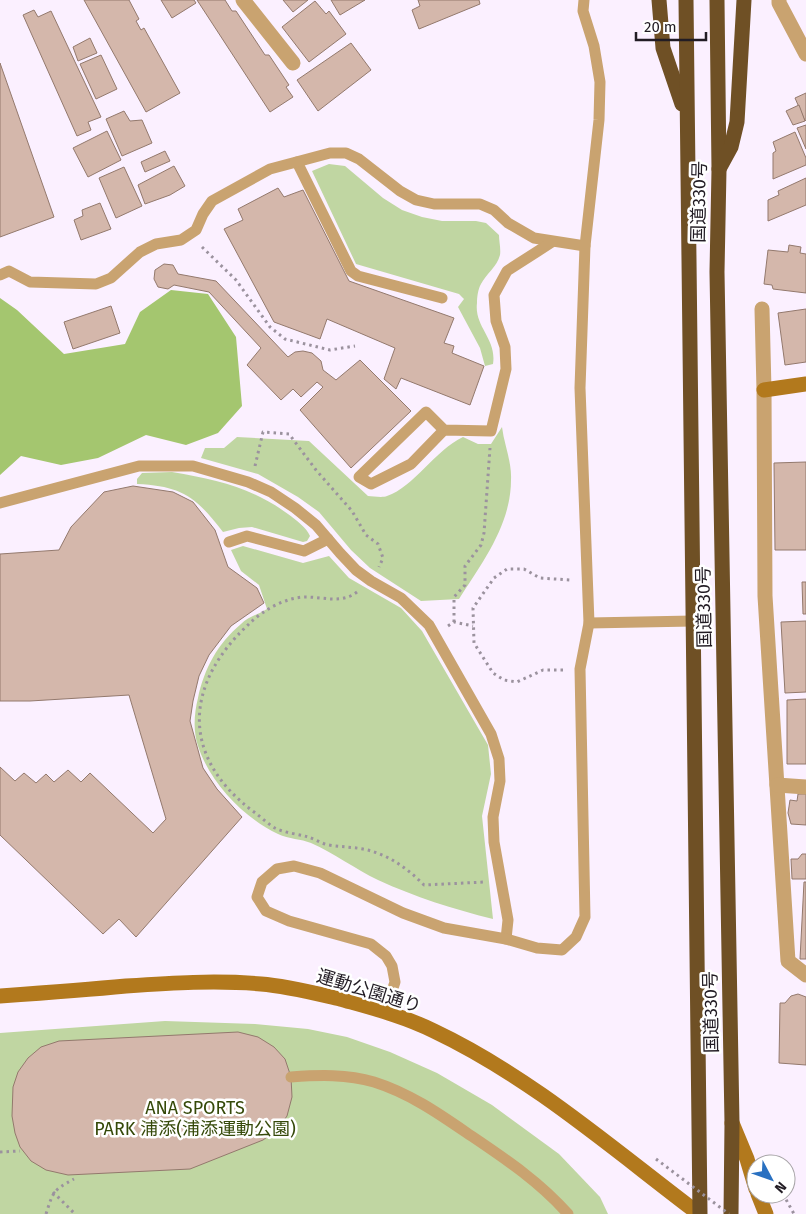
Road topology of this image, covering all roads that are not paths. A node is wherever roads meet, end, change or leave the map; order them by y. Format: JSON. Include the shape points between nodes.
{"nodes":[{"id":1,"x":243,"y":0,"type":"edge"},
{"id":2,"x":584,"y":0,"type":"edge"},
{"id":3,"x":658,"y":0,"type":"edge"},
{"id":4,"x":686,"y":0,"type":"edge"},
{"id":5,"x":717,"y":0,"type":"edge"},
{"id":6,"x":744,"y":0,"type":"edge"},
{"id":7,"x":779,"y":0,"type":"edge"},
{"id":8,"x":806,"y":54,"type":"edge"},
{"id":9,"x":293,"y":63,"type":"dead end"},
{"id":10,"x":687,"y":117,"type":"junction"},
{"id":11,"x":297,"y":162,"type":"junction"},
{"id":12,"x":719,"y":170,"type":"junction"},
{"id":13,"x":552,"y":242,"type":"junction"},
{"id":14,"x":585,"y":246,"type":"junction"},
{"id":15,"x":0,"y":276,"type":"edge"},
{"id":16,"x":442,"y":298,"type":"dead end"},
{"id":17,"x":762,"y":309,"type":"dead end"},
{"id":18,"x":806,"y":384,"type":"edge"},
{"id":19,"x":764,"y":390,"type":"junction"},
{"id":20,"x":444,"y":430,"type":"junction"},
{"id":21,"x":0,"y":504,"type":"edge"},
{"id":22,"x":328,"y":539,"type":"junction"},
{"id":23,"x":229,"y":542,"type":"dead end"},
{"id":24,"x":693,"y":621,"type":"junction"},
{"id":25,"x":588,"y":623,"type":"junction"},
{"id":26,"x":777,"y":785,"type":"junction"},
{"id":27,"x":806,"y":787,"type":"edge"},
{"id":28,"x":506,"y":939,"type":"junction"},
{"id":29,"x":806,"y":975,"type":"edge"},
{"id":30,"x":0,"y":996,"type":"edge"},
{"id":31,"x":386,"y":1012,"type":"junction"},
{"id":32,"x":291,"y":1077,"type":"dead end"},
{"id":33,"x":732,"y":1123,"type":"junction"},
{"id":34,"x":746,"y":1157,"type":"edge"},
{"id":35,"x":568,"y":1214,"type":"edge"},
{"id":36,"x":700,"y":1214,"type":"edge"},
{"id":37,"x":730,"y":1214,"type":"edge"}],
"edges":[{"from":1,"to":9,"type":"street"},
{"from":2,"to":14,"type":"lane","via":[[583,11],[594,46],[600,82]]},
{"from":3,"to":10,"type":"highway","via":[[663,48]]},
{"from":4,"to":10,"type":"highway","name":"国道330号"},
{"from":5,"to":12,"type":"highway","name":"国道330号"},
{"from":6,"to":12,"type":"highway","via":[[737,122],[731,147]]},
{"from":7,"to":8,"type":"street"},
{"from":10,"to":24,"type":"highway","name":"国道330号"},
{"from":11,"to":13,"type":"lane","via":[[330,153],[346,153],[416,200],[434,204],[480,204],[534,238]]},
{"from":11,"to":15,"type":"lane","via":[[270,168],[212,201],[196,230],[181,240],[156,244],[140,252],[111,278],[96,284],[30,282],[9,271]]},
{"from":11,"to":16,"type":"lane","via":[[351,271],[358,276]]},
{"from":12,"to":33,"type":"highway","name":"国道330号","via":[[717,272]]},
{"from":13,"to":14,"type":"lane"},
{"from":13,"to":20,"type":"lane","via":[[507,271],[494,295],[496,321],[505,347],[506,369],[492,430]]},
{"from":14,"to":25,"type":"lane","via":[[580,388]]},
{"from":17,"to":19,"type":"street"},
{"from":18,"to":19,"type":"street"},
{"from":19,"to":26,"type":"street","via":[[765,596]]},
{"from":20,"to":20,"type":"lane","via":[[412,464],[371,484],[359,477],[426,412]]},
{"from":21,"to":22,"type":"lane","via":[[139,466],[193,466],[270,492],[316,525]]},
{"from":22,"to":23,"type":"lane","via":[[304,551],[247,536]]},
{"from":22,"to":28,"type":"lane","via":[[356,570],[401,598],[429,625],[491,734],[500,781],[493,817],[494,842],[508,920]]},
{"from":24,"to":25,"type":"lane"},
{"from":24,"to":36,"type":"highway","name":"国道330号"},
{"from":25,"to":28,"type":"lane","via":[[580,669],[585,917],[576,937],[562,950],[537,948]]},
{"from":26,"to":27,"type":"street"},
{"from":26,"to":29,"type":"street","via":[[788,960]]},
{"from":28,"to":31,"type":"lane","via":[[444,928],[403,913],[320,873],[294,866],[277,869],[262,882],[257,897],[266,911],[289,921],[371,944],[386,956],[395,982]]},
{"from":30,"to":31,"type":"street","name":"運動公園通り","via":[[158,984],[261,984],[311,992]]},
{"from":31,"to":36,"type":"street","name":"運動公園通り","via":[[433,1030],[495,1064]]},
{"from":32,"to":35,"type":"lane","via":[[346,1077],[398,1090],[424,1104],[530,1177]]},
{"from":33,"to":34,"type":"street"},
{"from":33,"to":37,"type":"highway","name":"国道330号"}]}
